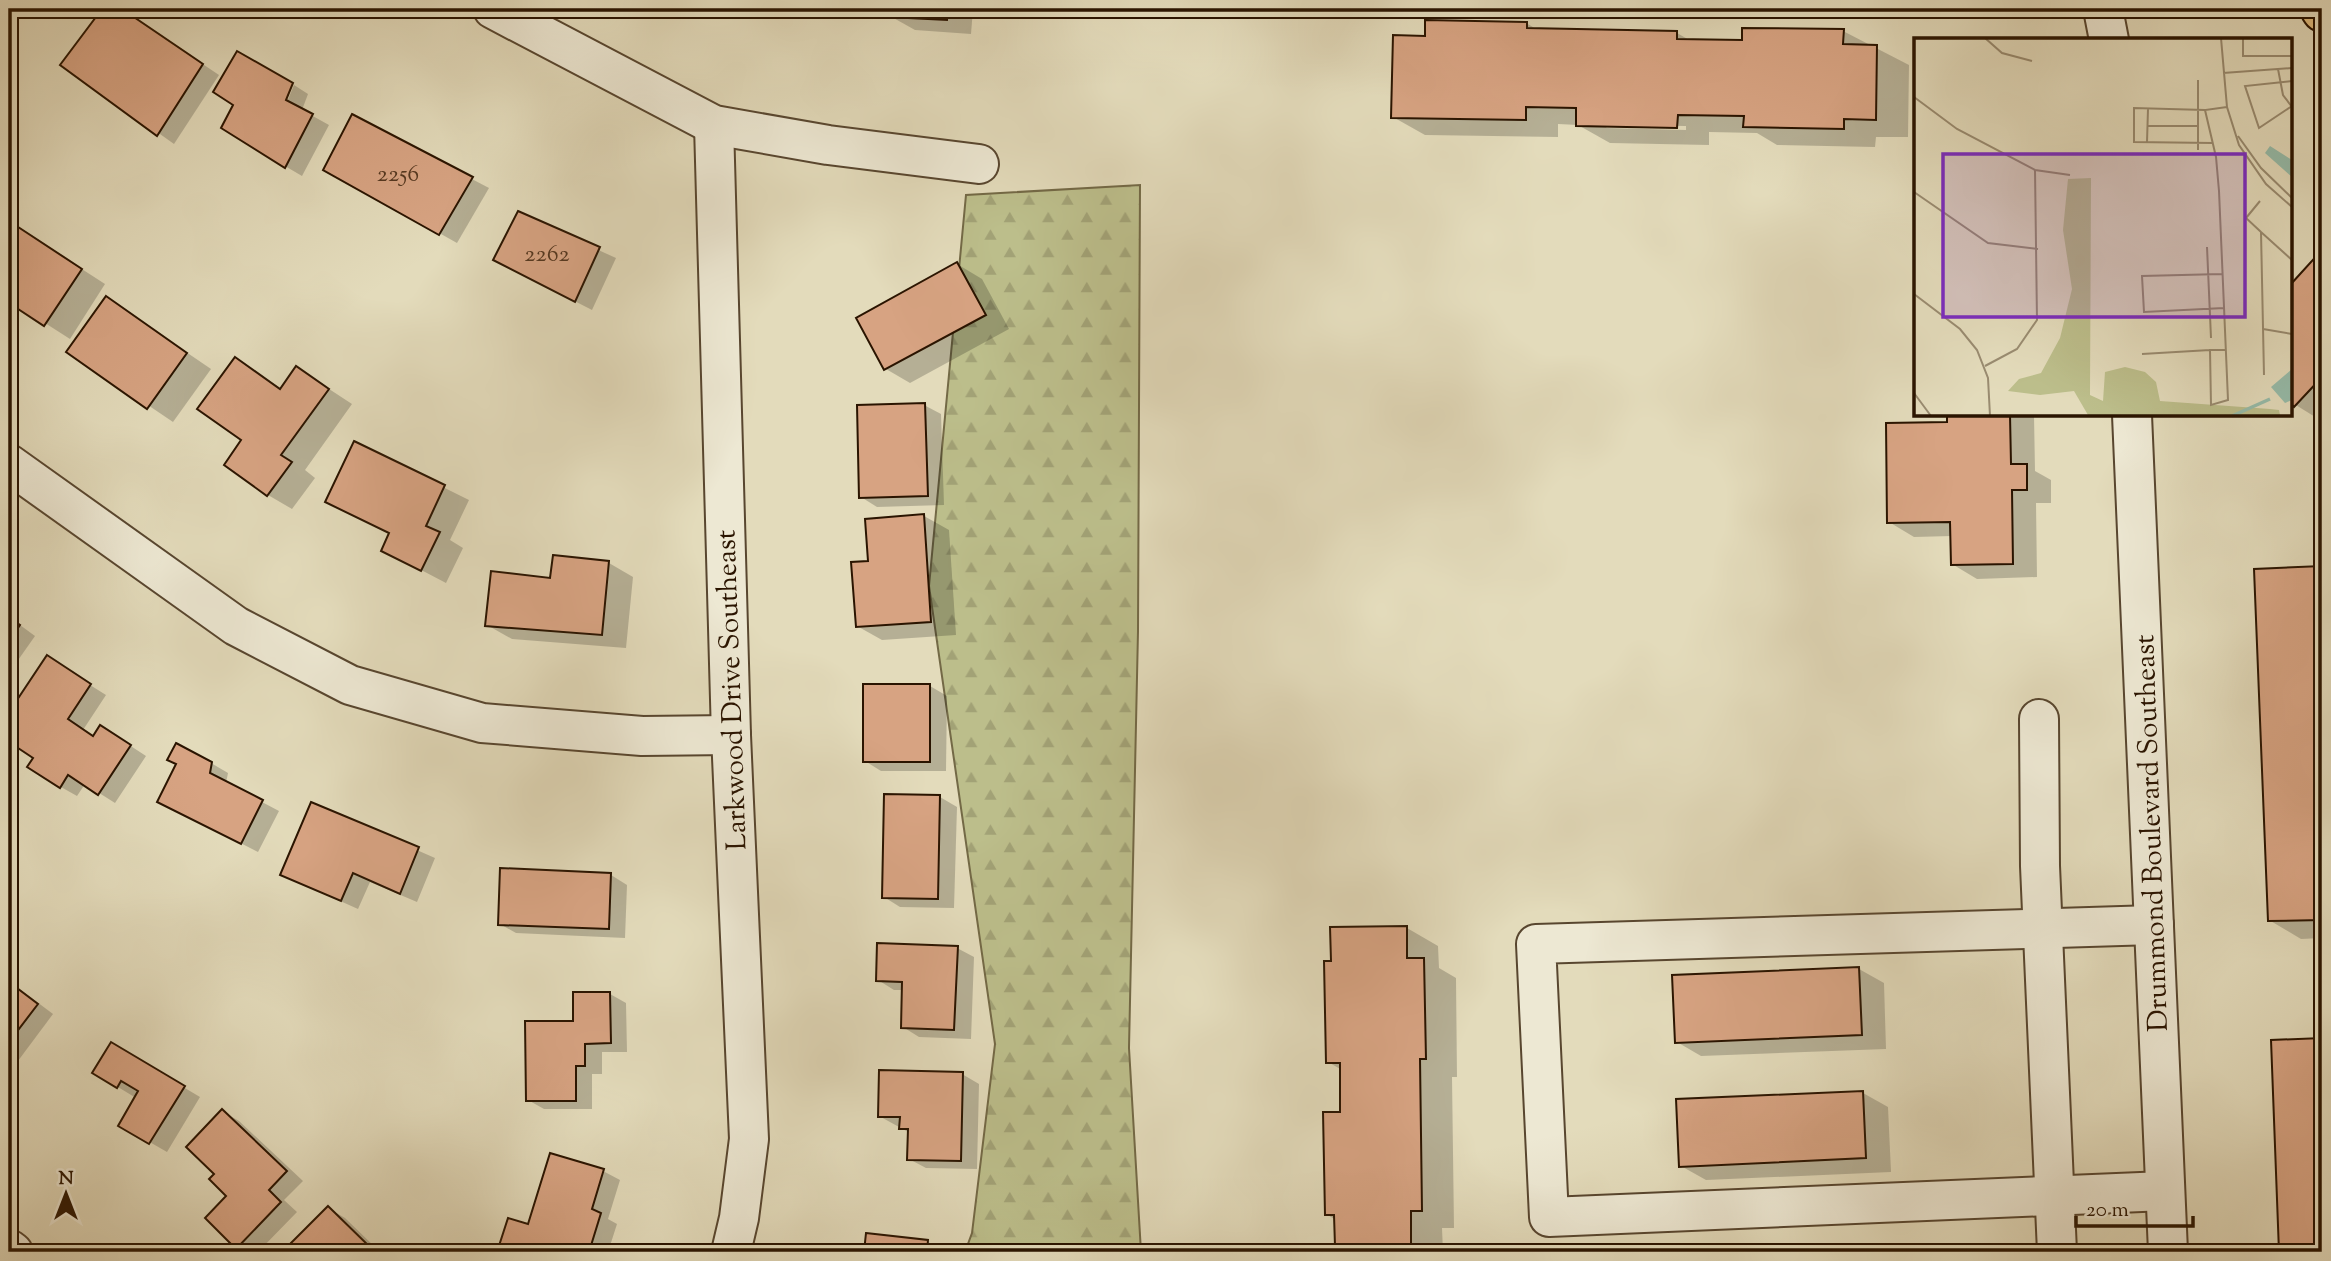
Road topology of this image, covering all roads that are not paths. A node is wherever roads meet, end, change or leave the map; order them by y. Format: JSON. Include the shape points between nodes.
{"nodes":[{"id":1,"x":493,"y":9,"type":"edge"},
{"id":2,"x":2103,"y":9,"type":"edge"},
{"id":3,"x":2109,"y":38,"type":"edge"},
{"id":4,"x":714,"y":125,"type":"junction"},
{"id":5,"x":979,"y":164,"type":"dead end"},
{"id":6,"x":2133,"y":416,"type":"edge"},
{"id":7,"x":9,"y":464,"type":"edge"},
{"id":8,"x":2039,"y":719,"type":"dead end"},
{"id":9,"x":731,"y":735,"type":"junction"},
{"id":10,"x":2154,"y":925,"type":"junction"},
{"id":11,"x":2042,"y":929,"type":"junction"},
{"id":12,"x":2165,"y":1191,"type":"junction"},
{"id":13,"x":2055,"y":1196,"type":"junction"},
{"id":14,"x":731,"y":1252,"type":"edge"},
{"id":15,"x":2057,"y":1252,"type":"edge"},
{"id":16,"x":2168,"y":1252,"type":"edge"}],
"edges":[{"from":1,"to":4,"type":"street"},
{"from":2,"to":3,"type":"street"},
{"from":4,"to":5,"type":"street"},
{"from":4,"to":9,"type":"street","name":"Larkwood Drive Southeast"},
{"from":6,"to":10,"type":"street","name":"Drummond Boulevard Southeast"},
{"from":7,"to":9,"type":"street","via":[[236,626],[350,685],[482,723],[642,736]]},
{"from":8,"to":11,"type":"street"},
{"from":9,"to":14,"type":"street","name":"Larkwood Drive Southeast","via":[[749,1139]]},
{"from":10,"to":11,"type":"street"},
{"from":10,"to":12,"type":"street","name":"Drummond Boulevard Southeast"},
{"from":11,"to":13,"type":"street"},
{"from":11,"to":13,"type":"street","via":[[1536,944],[1549,1217]]},
{"from":12,"to":13,"type":"street"},
{"from":12,"to":16,"type":"street","name":"Drummond Boulevard Southeast"},
{"from":13,"to":15,"type":"street"}]}
